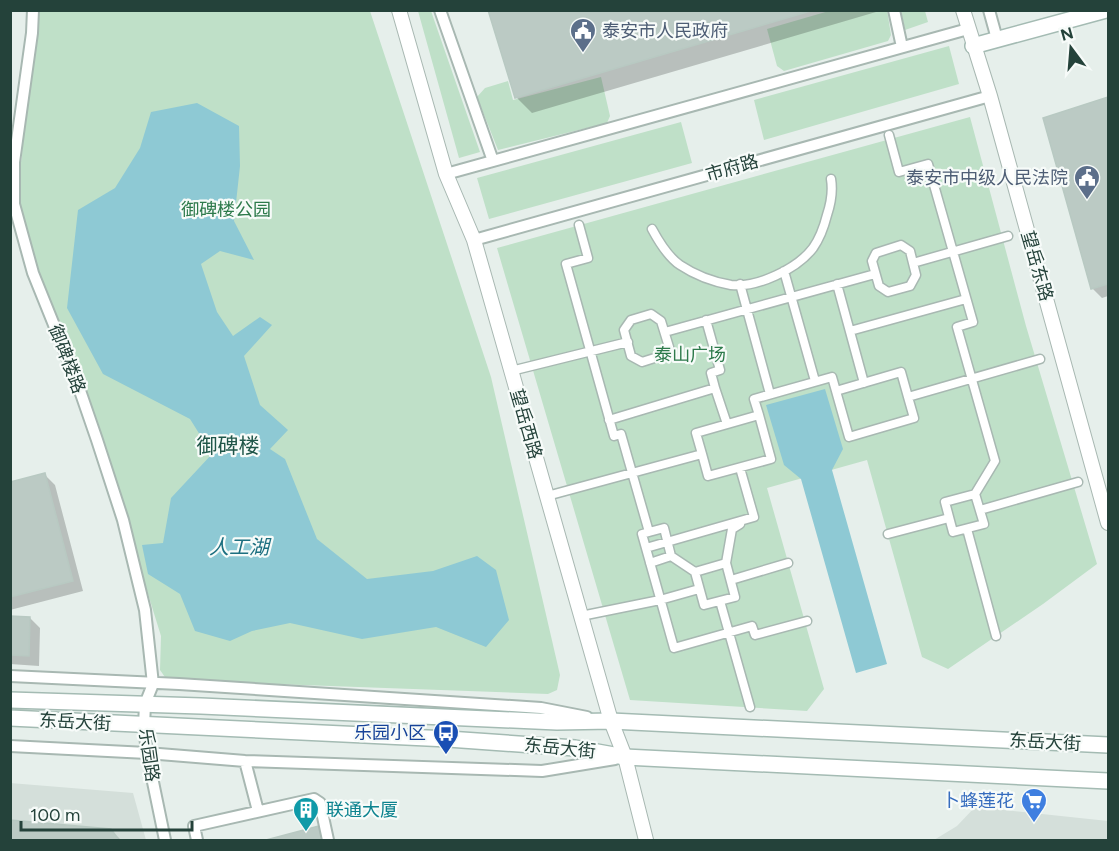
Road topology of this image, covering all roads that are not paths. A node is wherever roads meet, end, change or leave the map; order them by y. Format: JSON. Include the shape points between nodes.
{"nodes":[{"id":1,"x":33,"y":10,"type":"edge"},
{"id":2,"x":399,"y":10,"type":"edge"},
{"id":3,"x":440,"y":10,"type":"edge"},
{"id":4,"x":894,"y":10,"type":"edge"},
{"id":5,"x":963,"y":10,"type":"edge"},
{"id":6,"x":989,"y":10,"type":"edge"},
{"id":7,"x":1107,"y":10,"type":"edge"},
{"id":8,"x":968,"y":29,"type":"junction"},
{"id":9,"x":997,"y":39,"type":"junction"},
{"id":10,"x":973,"y":46,"type":"junction"},
{"id":11,"x":902,"y":47,"type":"junction"},
{"id":12,"x":990,"y":96,"type":"junction"},
{"id":13,"x":889,"y":135,"type":"dead end"},
{"id":14,"x":493,"y":161,"type":"junction"},
{"id":15,"x":446,"y":174,"type":"junction"},
{"id":16,"x":831,"y":179,"type":"dead end"},
{"id":17,"x":579,"y":225,"type":"dead end"},
{"id":18,"x":652,"y":229,"type":"dead end"},
{"id":19,"x":1008,"y":236,"type":"dead end"},
{"id":20,"x":474,"y":240,"type":"junction"},
{"id":21,"x":953,"y":252,"type":"junction"},
{"id":22,"x":913,"y":263,"type":"junction"},
{"id":23,"x":784,"y":271,"type":"junction"},
{"id":24,"x":875,"y":274,"type":"junction"},
{"id":25,"x":740,"y":284,"type":"junction"},
{"id":26,"x":837,"y":285,"type":"junction"},
{"id":27,"x":792,"y":297,"type":"junction"},
{"id":28,"x":966,"y":299,"type":"junction"},
{"id":29,"x":747,"y":309,"type":"junction"},
{"id":30,"x":706,"y":320,"type":"junction"},
{"id":31,"x":850,"y":331,"type":"junction"},
{"id":32,"x":664,"y":332,"type":"junction"},
{"id":33,"x":628,"y":342,"type":"junction"},
{"id":34,"x":590,"y":351,"type":"junction"},
{"id":35,"x":1040,"y":359,"type":"dead end"},
{"id":36,"x":511,"y":370,"type":"junction"},
{"id":37,"x":971,"y":379,"type":"junction"},
{"id":38,"x":815,"y":381,"type":"junction"},
{"id":39,"x":864,"y":383,"type":"junction"},
{"id":40,"x":715,"y":388,"type":"junction"},
{"id":41,"x":836,"y":391,"type":"junction"},
{"id":42,"x":770,"y":394,"type":"junction"},
{"id":43,"x":908,"y":397,"type":"junction"},
{"id":44,"x":759,"y":415,"type":"junction"},
{"id":45,"x":609,"y":420,"type":"junction"},
{"id":46,"x":727,"y":424,"type":"junction"},
{"id":47,"x":702,"y":454,"type":"junction"},
{"id":48,"x":740,"y":468,"type":"junction"},
{"id":49,"x":632,"y":473,"type":"junction"},
{"id":50,"x":1078,"y":482,"type":"dead end"},
{"id":51,"x":975,"y":494,"type":"junction"},
{"id":52,"x":547,"y":496,"type":"junction"},
{"id":53,"x":980,"y":510,"type":"junction"},
{"id":54,"x":1108,"y":516,"type":"edge"},
{"id":55,"x":754,"y":517,"type":"junction"},
{"id":56,"x":949,"y":518,"type":"junction"},
{"id":57,"x":967,"y":529,"type":"junction"},
{"id":58,"x":649,"y":532,"type":"junction"},
{"id":59,"x":888,"y":534,"type":"dead end"},
{"id":60,"x":667,"y":542,"type":"junction"},
{"id":61,"x":646,"y":548,"type":"junction"},
{"id":62,"x":671,"y":556,"type":"junction"},
{"id":63,"x":650,"y":563,"type":"junction"},
{"id":64,"x":726,"y":563,"type":"junction"},
{"id":65,"x":788,"y":563,"type":"dead end"},
{"id":66,"x":695,"y":572,"type":"junction"},
{"id":67,"x":731,"y":580,"type":"junction"},
{"id":68,"x":699,"y":589,"type":"junction"},
{"id":69,"x":660,"y":600,"type":"junction"},
{"id":70,"x":720,"y":601,"type":"junction"},
{"id":71,"x":581,"y":616,"type":"junction"},
{"id":72,"x":807,"y":621,"type":"dead end"},
{"id":73,"x":729,"y":632,"type":"junction"},
{"id":74,"x":996,"y":636,"type":"dead end"},
{"id":75,"x":10,"y":676,"type":"edge"},
{"id":76,"x":153,"y":684,"type":"junction"},
{"id":77,"x":10,"y":700,"type":"edge"},
{"id":78,"x":146,"y":704,"type":"junction"},
{"id":79,"x":750,"y":707,"type":"dead end"},
{"id":80,"x":10,"y":718,"type":"edge"},
{"id":81,"x":611,"y":721,"type":"junction"},
{"id":82,"x":144,"y":726,"type":"junction"},
{"id":83,"x":1108,"y":745,"type":"edge"},
{"id":84,"x":10,"y":746,"type":"edge"},
{"id":85,"x":147,"y":753,"type":"junction"},
{"id":86,"x":625,"y":757,"type":"junction"},
{"id":87,"x":244,"y":761,"type":"junction"},
{"id":88,"x":1108,"y":781,"type":"edge"},
{"id":89,"x":258,"y":811,"type":"junction"},
{"id":90,"x":165,"y":840,"type":"edge"},
{"id":91,"x":198,"y":840,"type":"edge"},
{"id":92,"x":328,"y":840,"type":"edge"},
{"id":93,"x":646,"y":840,"type":"edge"}],
"edges":[{"from":1,"to":76,"type":"street","name":"御碑楼路","via":[[14,162],[14,204],[33,273],[77,382],[123,520],[145,610]]},
{"from":2,"to":15,"type":"street","name":"望岳西路"},
{"from":3,"to":14,"type":"street"},
{"from":4,"to":11,"type":"street"},
{"from":5,"to":8,"type":"street","name":"望岳东路"},
{"from":6,"to":9,"type":"street"},
{"from":7,"to":9,"type":"main road"},
{"from":8,"to":10,"type":"street","name":"望岳东路"},
{"from":8,"to":11,"type":"street"},
{"from":9,"to":10,"type":"main road"},
{"from":10,"to":12,"type":"street","name":"望岳东路"},
{"from":11,"to":14,"type":"street"},
{"from":12,"to":20,"type":"street","name":"市府路"},
{"from":12,"to":54,"type":"street","name":"望岳东路"},
{"from":13,"to":21,"type":"street","via":[[899,172],[928,164]]},
{"from":14,"to":15,"type":"street"},
{"from":15,"to":20,"type":"street","name":"望岳西路"},
{"from":16,"to":23,"type":"street","via":[[824,229],[812,250]]},
{"from":17,"to":34,"type":"street","via":[[588,258],[566,264]]},
{"from":18,"to":25,"type":"street","via":[[662,247],[679,264],[702,277]]},
{"from":19,"to":21,"type":"street"},
{"from":20,"to":36,"type":"street","name":"望岳西路"},
{"from":21,"to":22,"type":"street"},
{"from":21,"to":28,"type":"street"},
{"from":22,"to":24,"type":"street","via":[[916,275],[910,286],[888,292],[879,286]]},
{"from":22,"to":24,"type":"street","via":[[910,251],[901,245],[876,253],[872,261]]},
{"from":23,"to":25,"type":"street","via":[[762,281]]},
{"from":23,"to":27,"type":"street"},
{"from":24,"to":26,"type":"street"},
{"from":25,"to":29,"type":"street"},
{"from":26,"to":27,"type":"street"},
{"from":26,"to":31,"type":"street"},
{"from":27,"to":29,"type":"street"},
{"from":27,"to":38,"type":"street"},
{"from":28,"to":31,"type":"street"},
{"from":28,"to":37,"type":"street","via":[[973,322],[957,327]]},
{"from":29,"to":30,"type":"street"},
{"from":29,"to":42,"type":"street"},
{"from":30,"to":32,"type":"street"},
{"from":30,"to":40,"type":"street","via":[[720,370],[711,374]]},
{"from":31,"to":39,"type":"street"},
{"from":32,"to":33,"type":"street","via":[[661,321],[651,314],[631,320],[624,330]]},
{"from":32,"to":33,"type":"street","via":[[669,346],[664,356],[642,362],[631,356]]},
{"from":33,"to":34,"type":"street"},
{"from":34,"to":36,"type":"street"},
{"from":34,"to":45,"type":"street"},
{"from":35,"to":37,"type":"street"},
{"from":36,"to":52,"type":"street","name":"望岳西路"},
{"from":37,"to":43,"type":"street"},
{"from":37,"to":51,"type":"street","via":[[995,461]]},
{"from":38,"to":41,"type":"street","via":[[832,377]]},
{"from":38,"to":42,"type":"street"},
{"from":39,"to":41,"type":"street"},
{"from":39,"to":43,"type":"street","via":[[901,372]]},
{"from":40,"to":45,"type":"street"},
{"from":40,"to":46,"type":"street"},
{"from":41,"to":43,"type":"street","via":[[849,437],[914,418]]},
{"from":42,"to":44,"type":"street","via":[[754,399]]},
{"from":44,"to":46,"type":"street"},
{"from":44,"to":48,"type":"street","via":[[771,459]]},
{"from":45,"to":49,"type":"street","via":[[614,436],[621,434]]},
{"from":46,"to":47,"type":"street","via":[[696,433]]},
{"from":47,"to":48,"type":"street","via":[[708,476]]},
{"from":47,"to":49,"type":"street"},
{"from":48,"to":55,"type":"street"},
{"from":49,"to":52,"type":"street"},
{"from":49,"to":58,"type":"street"},
{"from":50,"to":53,"type":"street"},
{"from":51,"to":53,"type":"street"},
{"from":51,"to":56,"type":"street","via":[[945,502]]},
{"from":52,"to":71,"type":"street","name":"望岳西路"},
{"from":53,"to":57,"type":"street","via":[[984,524]]},
{"from":55,"to":60,"type":"street"},
{"from":55,"to":64,"type":"street","via":[[732,528]]},
{"from":56,"to":57,"type":"street","via":[[953,532]]},
{"from":56,"to":59,"type":"street"},
{"from":57,"to":74,"type":"street"},
{"from":58,"to":60,"type":"street","via":[[664,528]]},
{"from":58,"to":61,"type":"street","via":[[642,534]]},
{"from":60,"to":61,"type":"street"},
{"from":60,"to":62,"type":"street"},
{"from":61,"to":63,"type":"street"},
{"from":62,"to":63,"type":"street"},
{"from":62,"to":66,"type":"street"},
{"from":63,"to":69,"type":"street"},
{"from":64,"to":66,"type":"street"},
{"from":64,"to":67,"type":"street"},
{"from":65,"to":67,"type":"street"},
{"from":66,"to":68,"type":"street"},
{"from":67,"to":70,"type":"street","via":[[735,597]]},
{"from":68,"to":69,"type":"street"},
{"from":68,"to":70,"type":"street","via":[[704,606]]},
{"from":69,"to":71,"type":"street"},
{"from":69,"to":73,"type":"street","via":[[674,648]]},
{"from":70,"to":73,"type":"street"},
{"from":71,"to":81,"type":"street","name":"望岳西路"},
{"from":72,"to":73,"type":"street","via":[[755,635],[752,626]]},
{"from":73,"to":79,"type":"street"},
{"from":75,"to":76,"type":"street"},
{"from":76,"to":78,"type":"street","name":"御碑楼路"},
{"from":76,"to":81,"type":"street","via":[[541,708]]},
{"from":77,"to":78,"type":"main road","name":"东岳大街"},
{"from":78,"to":81,"type":"main road","name":"东岳大街","via":[[557,723]]},
{"from":78,"to":82,"type":"street","name":"乐园路"},
{"from":80,"to":82,"type":"main road","name":"东岳大街"},
{"from":81,"to":83,"type":"main road","name":"东岳大街"},
{"from":81,"to":86,"type":"street","name":"望岳西路"},
{"from":82,"to":85,"type":"street","name":"乐园路"},
{"from":82,"to":86,"type":"main road","name":"东岳大街","via":[[448,739],[575,748]]},
{"from":84,"to":85,"type":"street"},
{"from":85,"to":87,"type":"street"},
{"from":85,"to":90,"type":"street","name":"乐园路"},
{"from":86,"to":87,"type":"street","via":[[542,771]]},
{"from":86,"to":88,"type":"main road","name":"东岳大街"},
{"from":86,"to":93,"type":"street","name":"望岳西路"},
{"from":87,"to":89,"type":"street"},
{"from":89,"to":91,"type":"street","via":[[194,826]]},
{"from":89,"to":92,"type":"street","via":[[314,799],[320,803]]}]}
